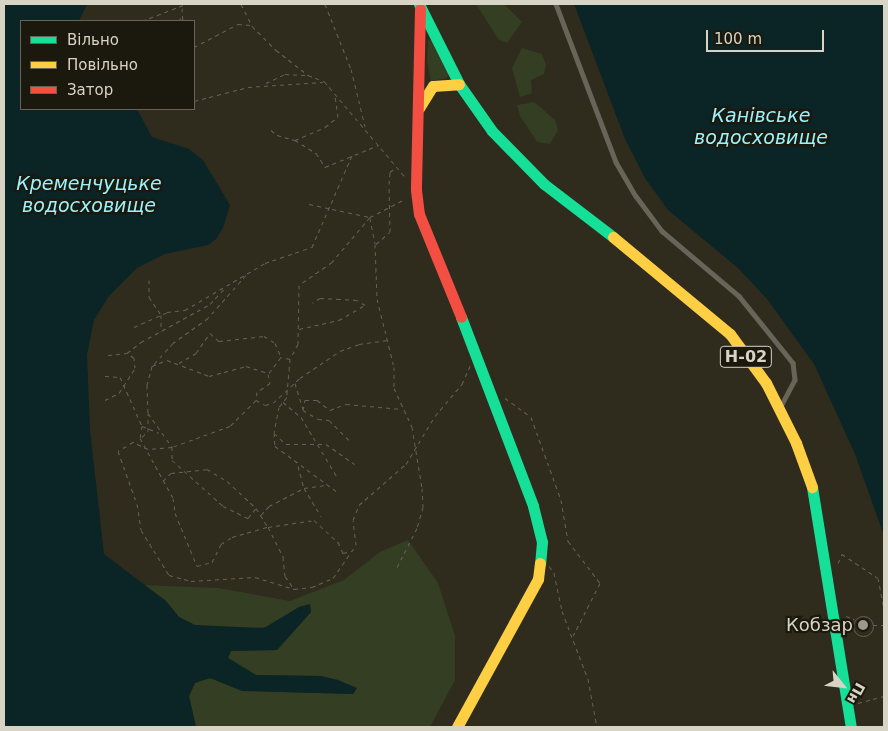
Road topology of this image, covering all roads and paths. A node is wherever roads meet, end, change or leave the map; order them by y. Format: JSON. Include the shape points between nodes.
{"nodes":[{"id":1,"x":186,"y":4,"type":"edge"},
{"id":2,"x":241,"y":4,"type":"edge"},
{"id":3,"x":325,"y":4,"type":"edge"},
{"id":4,"x":556,"y":4,"type":"edge"},
{"id":5,"x":420,"y":5,"type":"edge"},
{"id":6,"x":182,"y":7,"type":"junction"},
{"id":7,"x":182,"y":17,"type":"junction"},
{"id":8,"x":145,"y":20,"type":"edge"},
{"id":9,"x":179,"y":20,"type":"edge"},
{"id":10,"x":183,"y":20,"type":"edge"},
{"id":11,"x":252,"y":26,"type":"junction"},
{"id":12,"x":195,"y":46,"type":"edge"},
{"id":13,"x":308,"y":75,"type":"junction"},
{"id":14,"x":324,"y":82,"type":"junction"},
{"id":15,"x":264,"y":84,"type":"junction"},
{"id":16,"x":459,"y":84,"type":"junction"},
{"id":17,"x":335,"y":96,"type":"junction"},
{"id":18,"x":195,"y":101,"type":"edge"},
{"id":19,"x":419,"y":108,"type":"junction"},
{"id":20,"x":365,"y":127,"type":"junction"},
{"id":21,"x":271,"y":130,"type":"dead end"},
{"id":22,"x":295,"y":140,"type":"junction"},
{"id":23,"x":380,"y":144,"type":"junction"},
{"id":24,"x":353,"y":153,"type":"junction"},
{"id":25,"x":397,"y":167,"type":"junction"},
{"id":26,"x":416,"y":195,"type":"junction"},
{"id":27,"x":309,"y":204,"type":"dead end"},
{"id":28,"x":389,"y":206,"type":"junction"},
{"id":29,"x":326,"y":209,"type":"junction"},
{"id":30,"x":370,"y":217,"type":"junction"},
{"id":31,"x":375,"y":244,"type":"junction"},
{"id":32,"x":248,"y":272,"type":"junction"},
{"id":33,"x":149,"y":280,"type":"dead end"},
{"id":34,"x":227,"y":286,"type":"junction"},
{"id":35,"x":312,"y":303,"type":"dead end"},
{"id":36,"x":161,"y":314,"type":"junction"},
{"id":37,"x":134,"y":327,"type":"dead end"},
{"id":38,"x":298,"y":329,"type":"junction"},
{"id":39,"x":161,"y":331,"type":"junction"},
{"id":40,"x":388,"y":340,"type":"junction"},
{"id":41,"x":127,"y":353,"type":"junction"},
{"id":42,"x":108,"y":355,"type":"dead end"},
{"id":43,"x":281,"y":357,"type":"junction"},
{"id":44,"x":290,"y":359,"type":"junction"},
{"id":45,"x":470,"y":360,"type":"dead end"},
{"id":46,"x":178,"y":364,"type":"junction"},
{"id":47,"x":152,"y":366,"type":"junction"},
{"id":48,"x":268,"y":374,"type":"junction"},
{"id":49,"x":105,"y":376,"type":"dead end"},
{"id":50,"x":295,"y":382,"type":"junction"},
{"id":51,"x":124,"y":387,"type":"junction"},
{"id":52,"x":285,"y":392,"type":"junction"},
{"id":53,"x":503,"y":396,"type":"dead end"},
{"id":54,"x":105,"y":400,"type":"dead end"},
{"id":55,"x":256,"y":400,"type":"junction"},
{"id":56,"x":283,"y":402,"type":"junction"},
{"id":57,"x":402,"y":409,"type":"junction"},
{"id":58,"x":303,"y":410,"type":"junction"},
{"id":59,"x":779,"y":410,"type":"junction"},
{"id":60,"x":148,"y":413,"type":"junction"},
{"id":61,"x":142,"y":426,"type":"junction"},
{"id":62,"x":148,"y":431,"type":"junction"},
{"id":63,"x":160,"y":433,"type":"junction"},
{"id":64,"x":274,"y":433,"type":"junction"},
{"id":65,"x":140,"y":438,"type":"junction"},
{"id":66,"x":349,"y":440,"type":"dead end"},
{"id":67,"x":316,"y":443,"type":"junction"},
{"id":68,"x":172,"y":447,"type":"junction"},
{"id":69,"x":417,"y":447,"type":"junction"},
{"id":70,"x":148,"y":449,"type":"junction"},
{"id":71,"x":355,"y":464,"type":"dead end"},
{"id":72,"x":298,"y":465,"type":"junction"},
{"id":73,"x":186,"y":472,"type":"junction"},
{"id":74,"x":337,"y":477,"type":"dead end"},
{"id":75,"x":163,"y":482,"type":"junction"},
{"id":76,"x":328,"y":484,"type":"junction"},
{"id":77,"x":304,"y":488,"type":"junction"},
{"id":78,"x":336,"y":491,"type":"dead end"},
{"id":79,"x":256,"y":508,"type":"junction"},
{"id":80,"x":260,"y":515,"type":"junction"},
{"id":81,"x":321,"y":516,"type":"dead end"},
{"id":82,"x":268,"y":527,"type":"junction"},
{"id":83,"x":353,"y":550,"type":"junction"},
{"id":84,"x":842,"y":554,"type":"dead end"},
{"id":85,"x":541,"y":564,"type":"junction"},
{"id":86,"x":398,"y":568,"type":"dead end"},
{"id":87,"x":294,"y":589,"type":"junction"},
{"id":88,"x":884,"y":610,"type":"edge"},
{"id":89,"x":842,"y":615,"type":"dead end"},
{"id":90,"x":855,"y":620,"type":"junction"},
{"id":91,"x":872,"y":624,"type":"junction"},
{"id":92,"x":884,"y":625,"type":"edge"},
{"id":93,"x":573,"y":636,"type":"junction"},
{"id":94,"x":884,"y":696,"type":"edge"},
{"id":95,"x":848,"y":700,"type":"junction"},
{"id":96,"x":457,"y":727,"type":"edge"},
{"id":97,"x":597,"y":727,"type":"edge"},
{"id":98,"x":851,"y":727,"type":"edge"}],
"edges":[{"from":1,"to":6,"type":"path"},
{"from":2,"to":11,"type":"path"},
{"from":3,"to":20,"type":"path","via":[[351,69]]},
{"from":4,"to":59,"type":"lane","via":[[616,162],[636,196],[662,231],[739,296],[793,363],[794,380]]},
{"from":5,"to":16,"type":"main road","number":"Н-02"},
{"from":5,"to":19,"type":"main road"},
{"from":6,"to":7,"type":"path"},
{"from":6,"to":8,"type":"path"},
{"from":7,"to":9,"type":"path"},
{"from":7,"to":10,"type":"path"},
{"from":11,"to":12,"type":"path","via":[[238,24]]},
{"from":11,"to":13,"type":"path"},
{"from":13,"to":14,"type":"path"},
{"from":13,"to":15,"type":"path","via":[[285,74]]},
{"from":14,"to":15,"type":"path"},
{"from":14,"to":17,"type":"path"},
{"from":15,"to":18,"type":"path"},
{"from":16,"to":19,"type":"main road","via":[[433,86]]},
{"from":16,"to":59,"type":"main road","number":"Н-02","via":[[492,131],[544,184],[673,284],[730,334],[766,384]]},
{"from":17,"to":20,"type":"path"},
{"from":17,"to":22,"type":"path","via":[[338,117]]},
{"from":19,"to":26,"type":"main road"},
{"from":20,"to":23,"type":"path"},
{"from":21,"to":22,"type":"path","via":[[277,136]]},
{"from":22,"to":24,"type":"path","via":[[316,152],[325,167]]},
{"from":23,"to":24,"type":"path"},
{"from":23,"to":25,"type":"path"},
{"from":24,"to":29,"type":"path"},
{"from":25,"to":26,"type":"path"},
{"from":25,"to":28,"type":"path","via":[[390,172]]},
{"from":26,"to":28,"type":"path"},
{"from":26,"to":85,"type":"main road","via":[[436,262],[480,363],[533,506],[542,542]]},
{"from":27,"to":29,"type":"path"},
{"from":28,"to":30,"type":"path"},
{"from":28,"to":31,"type":"path","via":[[390,232]]},
{"from":29,"to":30,"type":"path"},
{"from":29,"to":32,"type":"path","via":[[312,247]]},
{"from":30,"to":31,"type":"path"},
{"from":30,"to":38,"type":"path","via":[[332,262],[299,285]]},
{"from":31,"to":40,"type":"path","via":[[377,299]]},
{"from":32,"to":34,"type":"path"},
{"from":32,"to":47,"type":"path","via":[[208,318],[173,343]]},
{"from":33,"to":36,"type":"path","via":[[150,297]]},
{"from":34,"to":36,"type":"path","via":[[185,310]]},
{"from":34,"to":39,"type":"path","via":[[210,304]]},
{"from":35,"to":38,"type":"path","via":[[320,298],[357,300],[365,305],[339,320]]},
{"from":36,"to":37,"type":"path"},
{"from":36,"to":39,"type":"path"},
{"from":38,"to":44,"type":"path","via":[[298,344]]},
{"from":39,"to":41,"type":"path"},
{"from":40,"to":50,"type":"path","via":[[359,344],[340,351]]},
{"from":40,"to":57,"type":"path","via":[[394,388]]},
{"from":41,"to":42,"type":"path"},
{"from":41,"to":51,"type":"path","via":[[134,358],[135,368]]},
{"from":43,"to":44,"type":"path"},
{"from":43,"to":46,"type":"path","via":[[275,343],[264,336],[219,341],[210,333],[196,353]]},
{"from":43,"to":48,"type":"path"},
{"from":44,"to":52,"type":"path"},
{"from":45,"to":69,"type":"path","via":[[462,384],[435,416]]},
{"from":46,"to":47,"type":"path","via":[[167,360]]},
{"from":46,"to":48,"type":"path","via":[[209,376],[246,366]]},
{"from":47,"to":60,"type":"path","via":[[147,386]]},
{"from":48,"to":55,"type":"path","via":[[270,383],[257,392]]},
{"from":49,"to":51,"type":"path","via":[[120,377]]},
{"from":50,"to":52,"type":"path"},
{"from":50,"to":58,"type":"path"},
{"from":51,"to":54,"type":"path"},
{"from":51,"to":61,"type":"path"},
{"from":52,"to":55,"type":"path","via":[[273,403],[265,405]]},
{"from":52,"to":56,"type":"path"},
{"from":53,"to":93,"type":"path","via":[[530,417],[561,500],[568,541],[600,583]]},
{"from":55,"to":68,"type":"path","via":[[230,426]]},
{"from":56,"to":64,"type":"path"},
{"from":56,"to":67,"type":"path","via":[[301,417]]},
{"from":57,"to":58,"type":"path","via":[[346,404],[330,410],[317,400],[305,400]]},
{"from":57,"to":69,"type":"path","via":[[412,427]]},
{"from":58,"to":66,"type":"path","via":[[318,419],[329,420]]},
{"from":59,"to":95,"type":"main road","number":"Н-02","via":[[796,442],[816,498]]},
{"from":60,"to":62,"type":"path"},
{"from":60,"to":63,"type":"path"},
{"from":61,"to":62,"type":"path"},
{"from":61,"to":65,"type":"path"},
{"from":62,"to":63,"type":"path"},
{"from":62,"to":65,"type":"path"},
{"from":63,"to":68,"type":"path"},
{"from":64,"to":67,"type":"path","via":[[286,444]]},
{"from":64,"to":72,"type":"path","via":[[275,446]]},
{"from":65,"to":70,"type":"path"},
{"from":67,"to":71,"type":"path","via":[[326,444]]},
{"from":67,"to":74,"type":"path"},
{"from":68,"to":70,"type":"path"},
{"from":68,"to":73,"type":"path","via":[[172,460]]},
{"from":69,"to":83,"type":"path","via":[[396,476],[359,505],[353,520],[356,545]]},
{"from":69,"to":86,"type":"path","via":[[423,507]]},
{"from":70,"to":75,"type":"path","via":[[155,471]]},
{"from":70,"to":87,"type":"path","via":[[133,442],[118,451],[137,504],[141,530],[169,575],[191,581],[255,577]]},
{"from":72,"to":76,"type":"path"},
{"from":72,"to":77,"type":"path"},
{"from":73,"to":75,"type":"path","via":[[171,473]]},
{"from":73,"to":79,"type":"path","via":[[207,469],[228,481]]},
{"from":73,"to":79,"type":"path","via":[[223,506],[248,518]]},
{"from":75,"to":82,"type":"path","via":[[173,498],[175,513],[197,566],[212,562],[221,544]]},
{"from":76,"to":77,"type":"path"},
{"from":76,"to":78,"type":"path"},
{"from":77,"to":80,"type":"path","via":[[269,506]]},
{"from":77,"to":81,"type":"path"},
{"from":79,"to":80,"type":"path"},
{"from":80,"to":82,"type":"path"},
{"from":82,"to":83,"type":"path","via":[[314,520],[338,542],[343,552]]},
{"from":82,"to":87,"type":"path","via":[[283,557],[285,576]]},
{"from":83,"to":87,"type":"path","via":[[333,578],[312,587]]},
{"from":84,"to":88,"type":"path","via":[[878,578]]},
{"from":85,"to":93,"type":"path","via":[[550,566],[554,573],[562,611]]},
{"from":85,"to":96,"type":"main road","via":[[538,579]]},
{"from":89,"to":90,"type":"path"},
{"from":90,"to":91,"type":"path","via":[[867,615]]},
{"from":90,"to":91,"type":"path","via":[[855,632],[865,637]]},
{"from":91,"to":92,"type":"path"},
{"from":93,"to":97,"type":"path","via":[[588,679]]},
{"from":94,"to":95,"type":"path","via":[[853,704]]},
{"from":95,"to":98,"type":"main road","number":"Н-02"}]}
